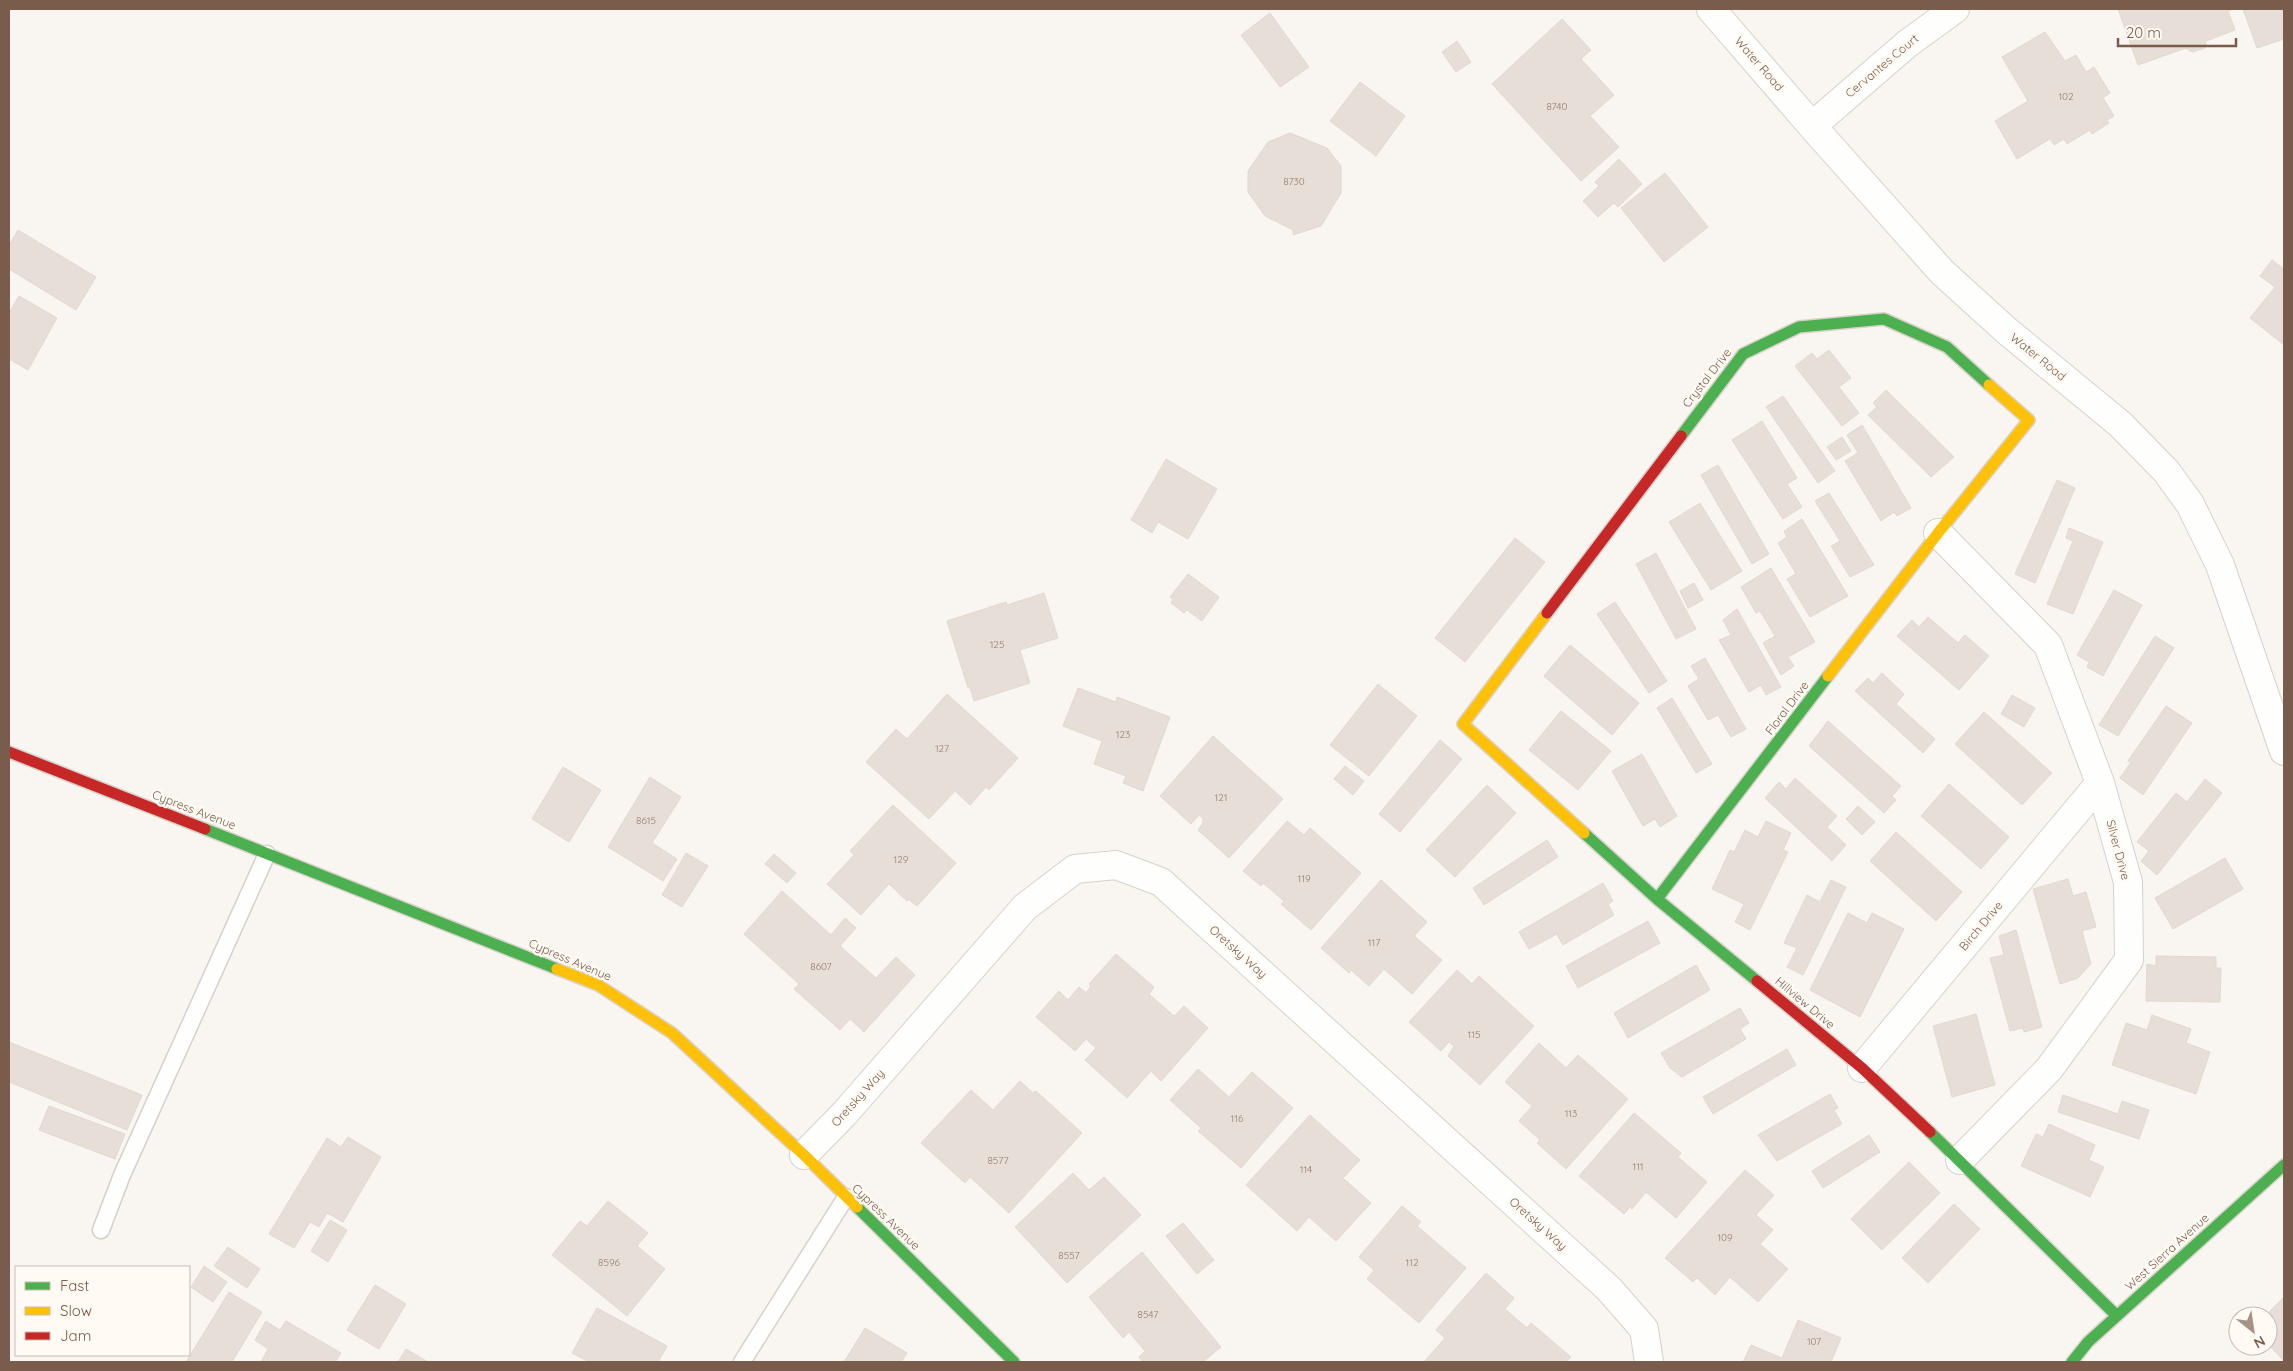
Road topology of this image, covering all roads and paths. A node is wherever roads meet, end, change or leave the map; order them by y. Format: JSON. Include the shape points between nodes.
{"nodes":[{"id":1,"x":1711,"y":9,"type":"edge"},
{"id":2,"x":1955,"y":9,"type":"edge"},
{"id":3,"x":1812,"y":126,"type":"junction"},
{"id":4,"x":1938,"y":533,"type":"junction"},
{"id":5,"x":1463,"y":724,"type":"joint"},
{"id":6,"x":2284,"y":751,"type":"edge"},
{"id":7,"x":9,"y":752,"type":"edge"},
{"id":8,"x":2100,"y":784,"type":"junction"},
{"id":9,"x":267,"y":854,"type":"junction"},
{"id":10,"x":1657,"y":899,"type":"junction"},
{"id":11,"x":1862,"y":1068,"type":"junction"},
{"id":12,"x":804,"y":1155,"type":"junction"},
{"id":13,"x":1960,"y":1160,"type":"junction"},
{"id":14,"x":2284,"y":1165,"type":"edge"},
{"id":15,"x":846,"y":1197,"type":"junction"},
{"id":16,"x":101,"y":1230,"type":"dead end"},
{"id":17,"x":2118,"y":1316,"type":"junction"},
{"id":18,"x":742,"y":1362,"type":"edge"},
{"id":19,"x":1014,"y":1362,"type":"edge"},
{"id":20,"x":1649,"y":1362,"type":"edge"},
{"id":21,"x":2072,"y":1362,"type":"edge"}],
"edges":[{"from":1,"to":3,"type":"street","name":"Water Road"},
{"from":2,"to":3,"type":"street","name":"Cervantes Court","via":[[1907,44]]},
{"from":3,"to":6,"type":"street","name":"Water Road","via":[[1948,278],[2007,332],[2120,424],[2166,471],[2190,504],[2220,565]]},
{"from":4,"to":5,"type":"street","name":"Crystal Drive","via":[[2029,420],[1947,347],[1884,319],[1799,327],[1743,354]]},
{"from":4,"to":8,"type":"street","name":"Silver Drive","via":[[2048,645]]},
{"from":4,"to":10,"type":"street","name":"Floral Drive"},
{"from":5,"to":10,"type":"street","name":"Hillview Drive"},
{"from":7,"to":9,"type":"street","name":"Cypress Avenue"},
{"from":8,"to":11,"type":"street","name":"Birch Drive"},
{"from":8,"to":13,"type":"street","name":"Silver Drive","via":[[2128,882],[2128,960],[2049,1069]]},
{"from":9,"to":12,"type":"street","name":"Cypress Avenue","via":[[598,984],[672,1033]]},
{"from":9,"to":16,"type":"lane","via":[[122,1175]]},
{"from":10,"to":11,"type":"street","name":"Hillview Drive"},
{"from":11,"to":13,"type":"street","name":"Hillview Drive"},
{"from":12,"to":15,"type":"street","name":"Cypress Avenue"},
{"from":12,"to":20,"type":"street","name":"Oretsky Way","via":[[845,1113],[1025,908],[1075,869],[1116,865],[1161,882],[1609,1289],[1644,1329]]},
{"from":13,"to":17,"type":"street","name":"Hillview Drive"},
{"from":14,"to":17,"type":"street","name":"West Sierra Avenue"},
{"from":15,"to":18,"type":"lane"},
{"from":15,"to":19,"type":"street","name":"Cypress Avenue"},
{"from":17,"to":21,"type":"street","name":"West Sierra Avenue","via":[[2088,1342]]}]}
